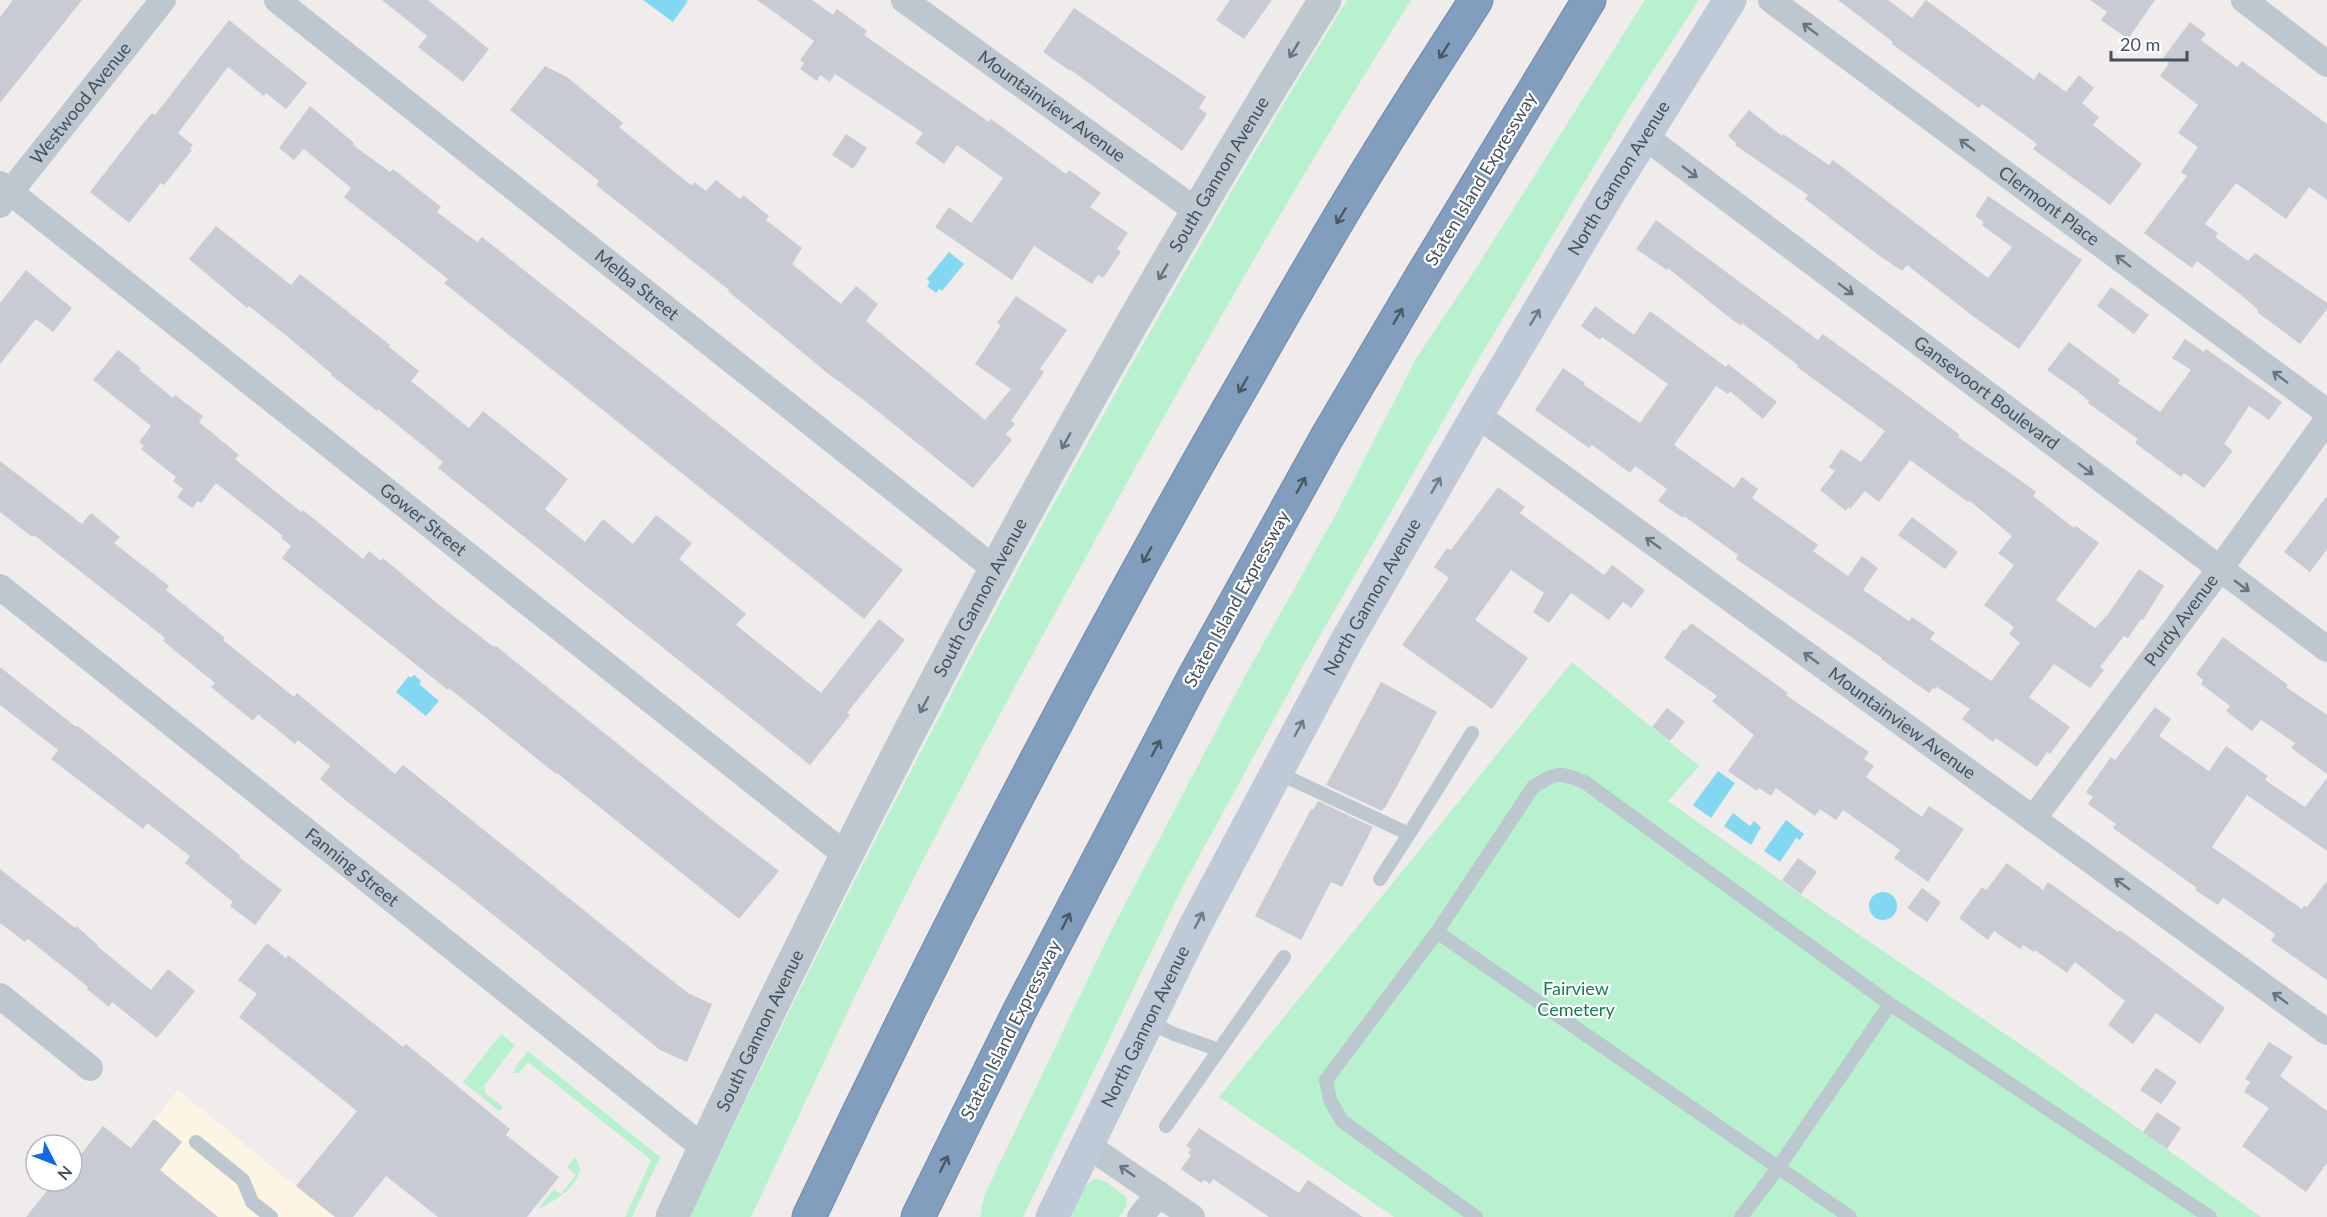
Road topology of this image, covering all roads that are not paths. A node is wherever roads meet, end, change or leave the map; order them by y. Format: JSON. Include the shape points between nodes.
{"nodes":[{"id":1,"x":163,"y":0,"type":"edge"},
{"id":2,"x":278,"y":0,"type":"edge"},
{"id":3,"x":904,"y":0,"type":"edge"},
{"id":4,"x":1325,"y":0,"type":"edge"},
{"id":5,"x":1476,"y":0,"type":"edge"},
{"id":6,"x":1589,"y":0,"type":"edge"},
{"id":7,"x":1610,"y":0,"type":"edge"},
{"id":8,"x":1730,"y":0,"type":"edge"},
{"id":9,"x":1771,"y":0,"type":"edge"},
{"id":10,"x":2244,"y":0,"type":"edge"},
{"id":11,"x":2327,"y":64,"type":"edge"},
{"id":12,"x":1519,"y":117,"type":"junction"},
{"id":13,"x":1644,"y":136,"type":"junction"},
{"id":14,"x":3,"y":194,"type":"edge"},
{"id":15,"x":1198,"y":212,"type":"junction"},
{"id":16,"x":2327,"y":412,"type":"edge"},
{"id":17,"x":1477,"y":415,"type":"junction"},
{"id":18,"x":2327,"y":420,"type":"edge"},
{"id":19,"x":996,"y":570,"type":"junction"},
{"id":20,"x":2219,"y":570,"type":"junction"},
{"id":21,"x":0,"y":587,"type":"edge"},
{"id":22,"x":2327,"y":649,"type":"edge"},
{"id":23,"x":1473,"y":733,"type":"dead end"},
{"id":24,"x":1276,"y":772,"type":"junction"},
{"id":25,"x":2033,"y":819,"type":"junction"},
{"id":26,"x":1409,"y":834,"type":"junction"},
{"id":27,"x":846,"y":856,"type":"junction"},
{"id":28,"x":1380,"y":879,"type":"dead end"},
{"id":29,"x":1437,"y":932,"type":"junction"},
{"id":30,"x":1284,"y":957,"type":"dead end"},
{"id":31,"x":0,"y":996,"type":"edge"},
{"id":32,"x":1890,"y":1004,"type":"junction"},
{"id":33,"x":1147,"y":1022,"type":"junction"},
{"id":34,"x":2327,"y":1032,"type":"edge"},
{"id":35,"x":1219,"y":1050,"type":"junction"},
{"id":36,"x":90,"y":1068,"type":"dead end"},
{"id":37,"x":1166,"y":1126,"type":"dead end"},
{"id":38,"x":196,"y":1142,"type":"dead end"},
{"id":39,"x":1087,"y":1144,"type":"junction"},
{"id":40,"x":704,"y":1148,"type":"junction"},
{"id":41,"x":1778,"y":1168,"type":"junction"},
{"id":42,"x":1159,"y":1194,"type":"junction"},
{"id":43,"x":271,"y":1217,"type":"edge"},
{"id":44,"x":672,"y":1217,"type":"edge"},
{"id":45,"x":809,"y":1217,"type":"edge"},
{"id":46,"x":918,"y":1217,"type":"edge"},
{"id":47,"x":1052,"y":1217,"type":"edge"},
{"id":48,"x":1140,"y":1217,"type":"edge"},
{"id":49,"x":1192,"y":1217,"type":"edge"},
{"id":50,"x":1476,"y":1217,"type":"edge"},
{"id":51,"x":1741,"y":1217,"type":"edge"},
{"id":52,"x":1850,"y":1217,"type":"edge"},
{"id":53,"x":2210,"y":1217,"type":"edge"}],
"edges":[{"from":1,"to":14,"type":"street","name":"Westwood Avenue"},
{"from":2,"to":19,"type":"street","name":"Melba Street"},
{"from":3,"to":15,"type":"street","name":"Mountainview Avenue"},
{"from":4,"to":15,"type":"street","name":"South Gannon Avenue","one_way":true},
{"from":5,"to":45,"type":"highway","one_way":true,"via":[[1374,159],[1098,642],[888,1050]]},
{"from":6,"to":12,"type":"highway","name":"Staten Island Expressway"},
{"from":7,"to":12,"type":"highway"},
{"from":8,"to":13,"type":"main road","name":"North Gannon Avenue"},
{"from":16,"to":9,"type":"street","name":"Clermont Place","one_way":true},
{"from":10,"to":11,"type":"street"},
{"from":46,"to":12,"type":"highway","name":"Staten Island Expressway","one_way":true,"via":[[1020,1010],[1192,681],[1327,437]]},
{"from":17,"to":13,"type":"main road","name":"North Gannon Avenue","one_way":true},
{"from":13,"to":20,"type":"street","name":"Gansevoort Boulevard","one_way":true},
{"from":14,"to":27,"type":"street","name":"Gower Street"},
{"from":15,"to":19,"type":"street","name":"South Gannon Avenue","one_way":true},
{"from":24,"to":17,"type":"main road","name":"North Gannon Avenue","one_way":true},
{"from":25,"to":17,"type":"street","name":"Mountainview Avenue","one_way":true},
{"from":18,"to":20,"type":"street","name":"Purdy Avenue"},
{"from":19,"to":27,"type":"street","name":"South Gannon Avenue","one_way":true},
{"from":20,"to":22,"type":"street","name":"Gansevoort Boulevard","one_way":true},
{"from":20,"to":25,"type":"street","name":"Purdy Avenue"},
{"from":21,"to":40,"type":"street","name":"Fanning Street"},
{"from":23,"to":26,"type":"lane"},
{"from":24,"to":26,"type":"lane"},
{"from":33,"to":24,"type":"main road","name":"North Gannon Avenue","one_way":true},
{"from":34,"to":25,"type":"street","name":"Mountainview Avenue","one_way":true},
{"from":26,"to":28,"type":"lane"},
{"from":27,"to":40,"type":"street","name":"South Gannon Avenue"},
{"from":29,"to":32,"type":"lane","via":[[1533,787],[1551,775],[1563,774],[1586,783]]},
{"from":29,"to":41,"type":"lane"},
{"from":29,"to":50,"type":"lane","via":[[1326,1080],[1330,1100],[1342,1121]]},
{"from":30,"to":35,"type":"lane"},
{"from":31,"to":36,"type":"street"},
{"from":32,"to":41,"type":"lane"},
{"from":32,"to":53,"type":"lane"},
{"from":33,"to":35,"type":"lane"},
{"from":33,"to":39,"type":"main road","name":"North Gannon Avenue"},
{"from":35,"to":37,"type":"lane"},
{"from":38,"to":43,"type":"lane","via":[[243,1180],[252,1202]]},
{"from":42,"to":39,"type":"street","one_way":true},
{"from":39,"to":47,"type":"main road","name":"North Gannon Avenue"},
{"from":40,"to":44,"type":"street","name":"South Gannon Avenue"},
{"from":41,"to":51,"type":"lane"},
{"from":41,"to":52,"type":"lane"},
{"from":42,"to":48,"type":"street"},
{"from":42,"to":49,"type":"street"}]}
